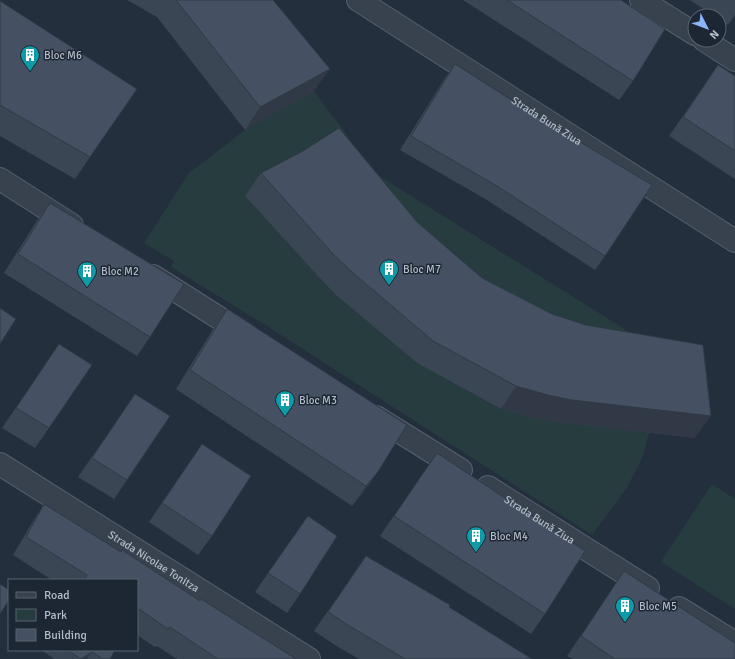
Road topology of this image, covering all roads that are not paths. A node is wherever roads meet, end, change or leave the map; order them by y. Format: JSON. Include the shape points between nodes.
{"nodes":[{"id":1,"x":358,"y":0,"type":"edge"},
{"id":2,"x":641,"y":0,"type":"edge"},
{"id":3,"x":687,"y":29,"type":"edge"},
{"id":4,"x":716,"y":48,"type":"edge"},
{"id":5,"x":735,"y":60,"type":"edge"},
{"id":6,"x":0,"y":179,"type":"edge"},
{"id":7,"x":90,"y":236,"type":"edge"},
{"id":8,"x":735,"y":241,"type":"edge"},
{"id":9,"x":135,"y":265,"type":"edge"},
{"id":10,"x":262,"y":345,"type":"edge"},
{"id":11,"x":362,"y":408,"type":"edge"},
{"id":12,"x":0,"y":464,"type":"edge"},
{"id":13,"x":735,"y":643,"type":"edge"},
{"id":14,"x":309,"y":659,"type":"edge"}],
"edges":[{"from":1,"to":8,"type":"lane","name":"Strada Bună Ziua"},
{"from":2,"to":3,"type":"lane"},
{"from":4,"to":5,"type":"lane"},
{"from":6,"to":7,"type":"lane"},
{"from":9,"to":10,"type":"lane"},
{"from":11,"to":13,"type":"lane","name":"Strada Bună Ziua"},
{"from":12,"to":14,"type":"lane","name":"Strada Nicolae Tonitza"}]}
